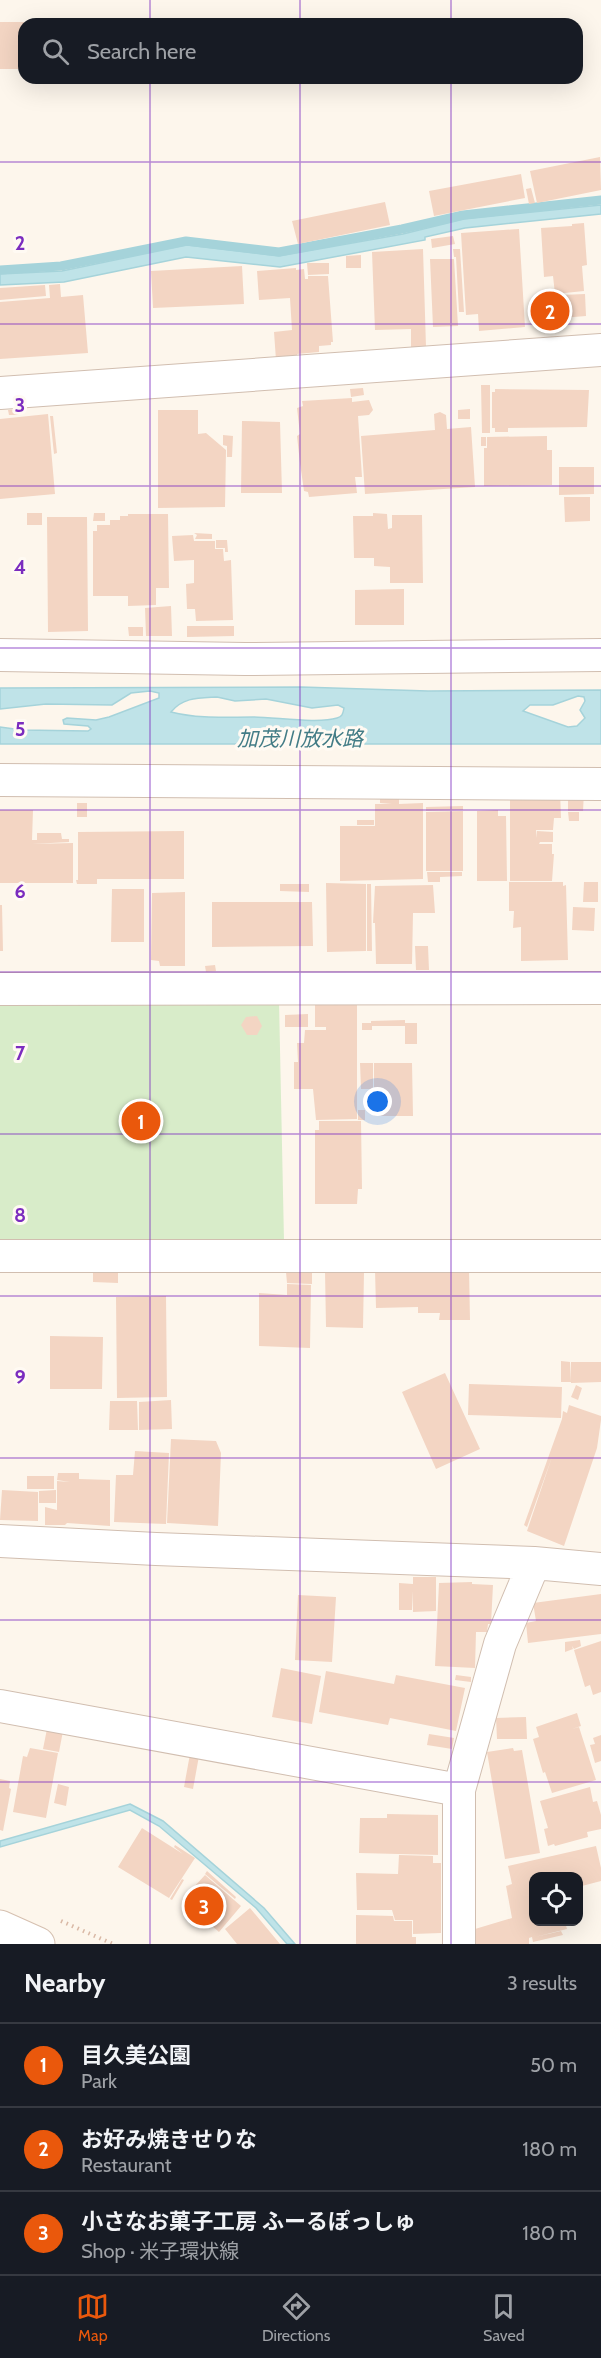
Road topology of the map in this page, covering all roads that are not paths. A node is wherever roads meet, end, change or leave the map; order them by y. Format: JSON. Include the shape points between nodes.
{"nodes":[{"id":1,"x":601,"y":350,"type":"edge"},
{"id":2,"x":0,"y":393,"type":"edge"},
{"id":3,"x":0,"y":655,"type":"edge"},
{"id":4,"x":601,"y":655,"type":"edge"},
{"id":5,"x":0,"y":780,"type":"edge"},
{"id":6,"x":601,"y":784,"type":"edge"},
{"id":7,"x":601,"y":988,"type":"edge"},
{"id":8,"x":0,"y":989,"type":"edge"},
{"id":9,"x":0,"y":1256,"type":"edge"},
{"id":10,"x":601,"y":1256,"type":"edge"},
{"id":11,"x":0,"y":1541,"type":"edge"},
{"id":12,"x":534,"y":1563,"type":"junction"},
{"id":13,"x":601,"y":1569,"type":"edge"},
{"id":14,"x":0,"y":1706,"type":"edge"},
{"id":15,"x":459,"y":1790,"type":"junction"},
{"id":16,"x":0,"y":1928,"type":"edge"},
{"id":17,"x":38,"y":1944,"type":"edge"},
{"id":18,"x":459,"y":1944,"type":"edge"}],
"edges":[{"from":1,"to":2,"type":"street"},
{"from":3,"to":4,"type":"street","via":[[245,659]]},
{"from":5,"to":6,"type":"street"},
{"from":7,"to":8,"type":"street"},
{"from":9,"to":10,"type":"street"},
{"from":11,"to":12,"type":"street"},
{"from":12,"to":13,"type":"street"},
{"from":12,"to":15,"type":"street","via":[[500,1644]]},
{"from":14,"to":15,"type":"street"},
{"from":15,"to":18,"type":"street"},
{"from":16,"to":17,"type":"main road"}]}
